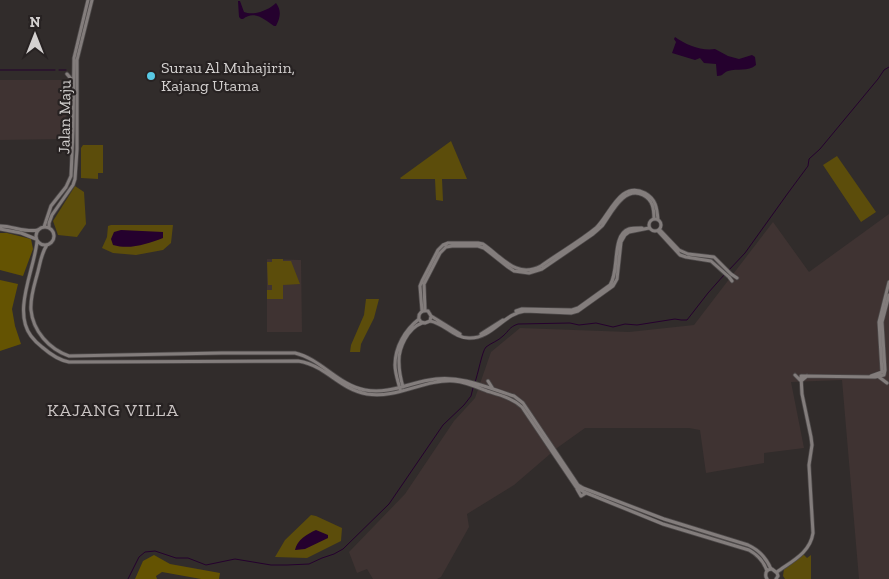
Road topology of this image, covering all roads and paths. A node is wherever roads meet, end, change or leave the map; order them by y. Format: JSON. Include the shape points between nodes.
{"nodes":[{"id":1,"x":88,"y":0,"type":"edge"},
{"id":2,"x":92,"y":0,"type":"edge"},
{"id":3,"x":76,"y":66,"type":"junction"},
{"id":4,"x":76,"y":81,"type":"junction"},
{"id":5,"x":656,"y":219,"type":"junction"},
{"id":6,"x":44,"y":227,"type":"junction"},
{"id":7,"x":0,"y":228,"type":"edge"},
{"id":8,"x":6,"y":228,"type":"junction"},
{"id":9,"x":49,"y":228,"type":"junction"},
{"id":10,"x":649,"y":228,"type":"junction"},
{"id":11,"x":38,"y":230,"type":"junction"},
{"id":12,"x":659,"y":230,"type":"junction"},
{"id":13,"x":36,"y":240,"type":"junction"},
{"id":14,"x":441,"y":240,"type":"dead end"},
{"id":15,"x":448,"y":243,"type":"junction"},
{"id":16,"x":48,"y":245,"type":"junction"},
{"id":17,"x":730,"y":276,"type":"junction"},
{"id":18,"x":737,"y":278,"type":"dead end"},
{"id":19,"x":732,"y":281,"type":"dead end"},
{"id":20,"x":889,"y":282,"type":"edge"},
{"id":21,"x":889,"y":295,"type":"edge"},
{"id":22,"x":423,"y":311,"type":"junction"},
{"id":23,"x":431,"y":316,"type":"junction"},
{"id":24,"x":419,"y":319,"type":"junction"},
{"id":25,"x":430,"y":321,"type":"junction"},
{"id":26,"x":423,"y":323,"type":"junction"},
{"id":27,"x":795,"y":375,"type":"dead end"},
{"id":28,"x":808,"y":376,"type":"junction"},
{"id":29,"x":871,"y":376,"type":"junction"},
{"id":30,"x":878,"y":377,"type":"junction"},
{"id":31,"x":400,"y":381,"type":"junction"},
{"id":32,"x":801,"y":381,"type":"junction"},
{"id":33,"x":468,"y":382,"type":"junction"},
{"id":34,"x":887,"y":383,"type":"dead end"},
{"id":35,"x":409,"y":386,"type":"junction"},
{"id":36,"x":480,"y":387,"type":"junction"},
{"id":37,"x":392,"y":389,"type":"junction"},
{"id":38,"x":493,"y":389,"type":"junction"},
{"id":39,"x":401,"y":390,"type":"junction"},
{"id":40,"x":664,"y":522,"type":"junction"},
{"id":41,"x":703,"y":532,"type":"junction"},
{"id":42,"x":706,"y":536,"type":"junction"},
{"id":43,"x":720,"y":537,"type":"junction"},
{"id":44,"x":769,"y":570,"type":"junction"},
{"id":45,"x":776,"y":571,"type":"junction"},
{"id":46,"x":765,"y":578,"type":"edge"},
{"id":47,"x":776,"y":579,"type":"edge"}],
"edges":[{"from":1,"to":3,"type":"street","name":"Jalan Maju","via":[[75,51]]},
{"from":2,"to":3,"type":"street","name":"Jalan Maju"},
{"from":3,"to":4,"type":"street","name":"Jalan Maju"},
{"from":3,"to":4,"type":"street","name":"Jalan Maju"},
{"from":3,"to":4,"type":"street","via":[[67,74]]},
{"from":4,"to":6,"type":"street","name":"Jalan Maju","via":[[70,180],[51,206]]},
{"from":4,"to":9,"type":"street","name":"Jalan Maju","via":[[75,178],[52,215]]},
{"from":5,"to":10,"type":"street","via":[[650,221]]},
{"from":5,"to":12,"type":"street","via":[[661,224]]},
{"from":5,"to":15,"type":"street","via":[[656,204],[648,194],[636,191],[623,194],[598,226],[531,270],[513,267],[483,244]]},
{"from":5,"to":22,"type":"street","via":[[648,198],[640,194],[627,196],[593,234],[542,269],[529,273],[514,271],[478,246],[446,247],[424,284]]},
{"from":6,"to":9,"type":"street"},
{"from":6,"to":11,"type":"street"},
{"from":7,"to":8,"type":"street"},
{"from":8,"to":11,"type":"street"},
{"from":8,"to":13,"type":"street"},
{"from":9,"to":16,"type":"street","via":[[54,237]]},
{"from":10,"to":12,"type":"street"},
{"from":10,"to":23,"type":"street","via":[[630,229],[622,234],[612,282],[575,309],[519,310],[483,334],[473,336],[464,336]]},
{"from":10,"to":25,"type":"street","via":[[625,235],[613,286],[576,312],[518,312],[476,338],[460,336]]},
{"from":11,"to":13,"type":"street"},
{"from":12,"to":17,"type":"street","via":[[679,250],[714,258]]},
{"from":13,"to":16,"type":"street","via":[[41,245]]},
{"from":13,"to":39,"type":"street","via":[[25,292],[25,323],[31,336],[53,356],[66,362],[298,361],[318,368],[356,392],[378,395]]},
{"from":14,"to":15,"type":"street"},
{"from":15,"to":22,"type":"street","via":[[438,250],[422,280],[420,300]]},
{"from":16,"to":37,"type":"street","via":[[43,251],[31,309],[39,334],[59,352],[69,356],[295,353],[306,356],[357,388]]},
{"from":17,"to":18,"type":"street"},
{"from":17,"to":19,"type":"street"},
{"from":20,"to":29,"type":"street","via":[[878,322],[882,372]]},
{"from":21,"to":30,"type":"street","via":[[882,322],[885,374]]},
{"from":22,"to":23,"type":"street","via":[[428,311]]},
{"from":22,"to":24,"type":"street"},
{"from":23,"to":25,"type":"street"},
{"from":24,"to":26,"type":"street"},
{"from":24,"to":31,"type":"street","via":[[407,330],[397,352],[395,367]]},
{"from":25,"to":26,"type":"street"},
{"from":26,"to":31,"type":"street","via":[[414,328],[403,344],[399,362]]},
{"from":27,"to":32,"type":"street"},
{"from":28,"to":29,"type":"street"},
{"from":28,"to":32,"type":"street"},
{"from":28,"to":32,"type":"street","via":[[801,376]]},
{"from":29,"to":30,"type":"street"},
{"from":30,"to":34,"type":"street"},
{"from":31,"to":35,"type":"street"},
{"from":31,"to":37,"type":"street"},
{"from":31,"to":39,"type":"street"},
{"from":32,"to":45,"type":"street","via":[[812,436],[809,465],[813,533],[807,547]]},
{"from":33,"to":35,"type":"street","via":[[454,378],[434,379]]},
{"from":33,"to":36,"type":"street"},
{"from":33,"to":39,"type":"street","via":[[426,384]]},
{"from":35,"to":39,"type":"street"},
{"from":36,"to":38,"type":"street"},
{"from":36,"to":38,"type":"street","via":[[488,382]]},
{"from":36,"to":40,"type":"street","via":[[510,398],[522,407],[576,487]]},
{"from":37,"to":39,"type":"street"},
{"from":38,"to":40,"type":"street","via":[[514,396],[523,403],[578,485]]},
{"from":40,"to":41,"type":"street"},
{"from":40,"to":42,"type":"street"},
{"from":41,"to":42,"type":"street"},
{"from":41,"to":43,"type":"street"},
{"from":42,"to":43,"type":"street"},
{"from":42,"to":44,"type":"street","via":[[754,552]]},
{"from":43,"to":44,"type":"street","via":[[754,548],[763,555]]},
{"from":44,"to":45,"type":"street"},
{"from":44,"to":46,"type":"street"},
{"from":45,"to":47,"type":"street"}]}
